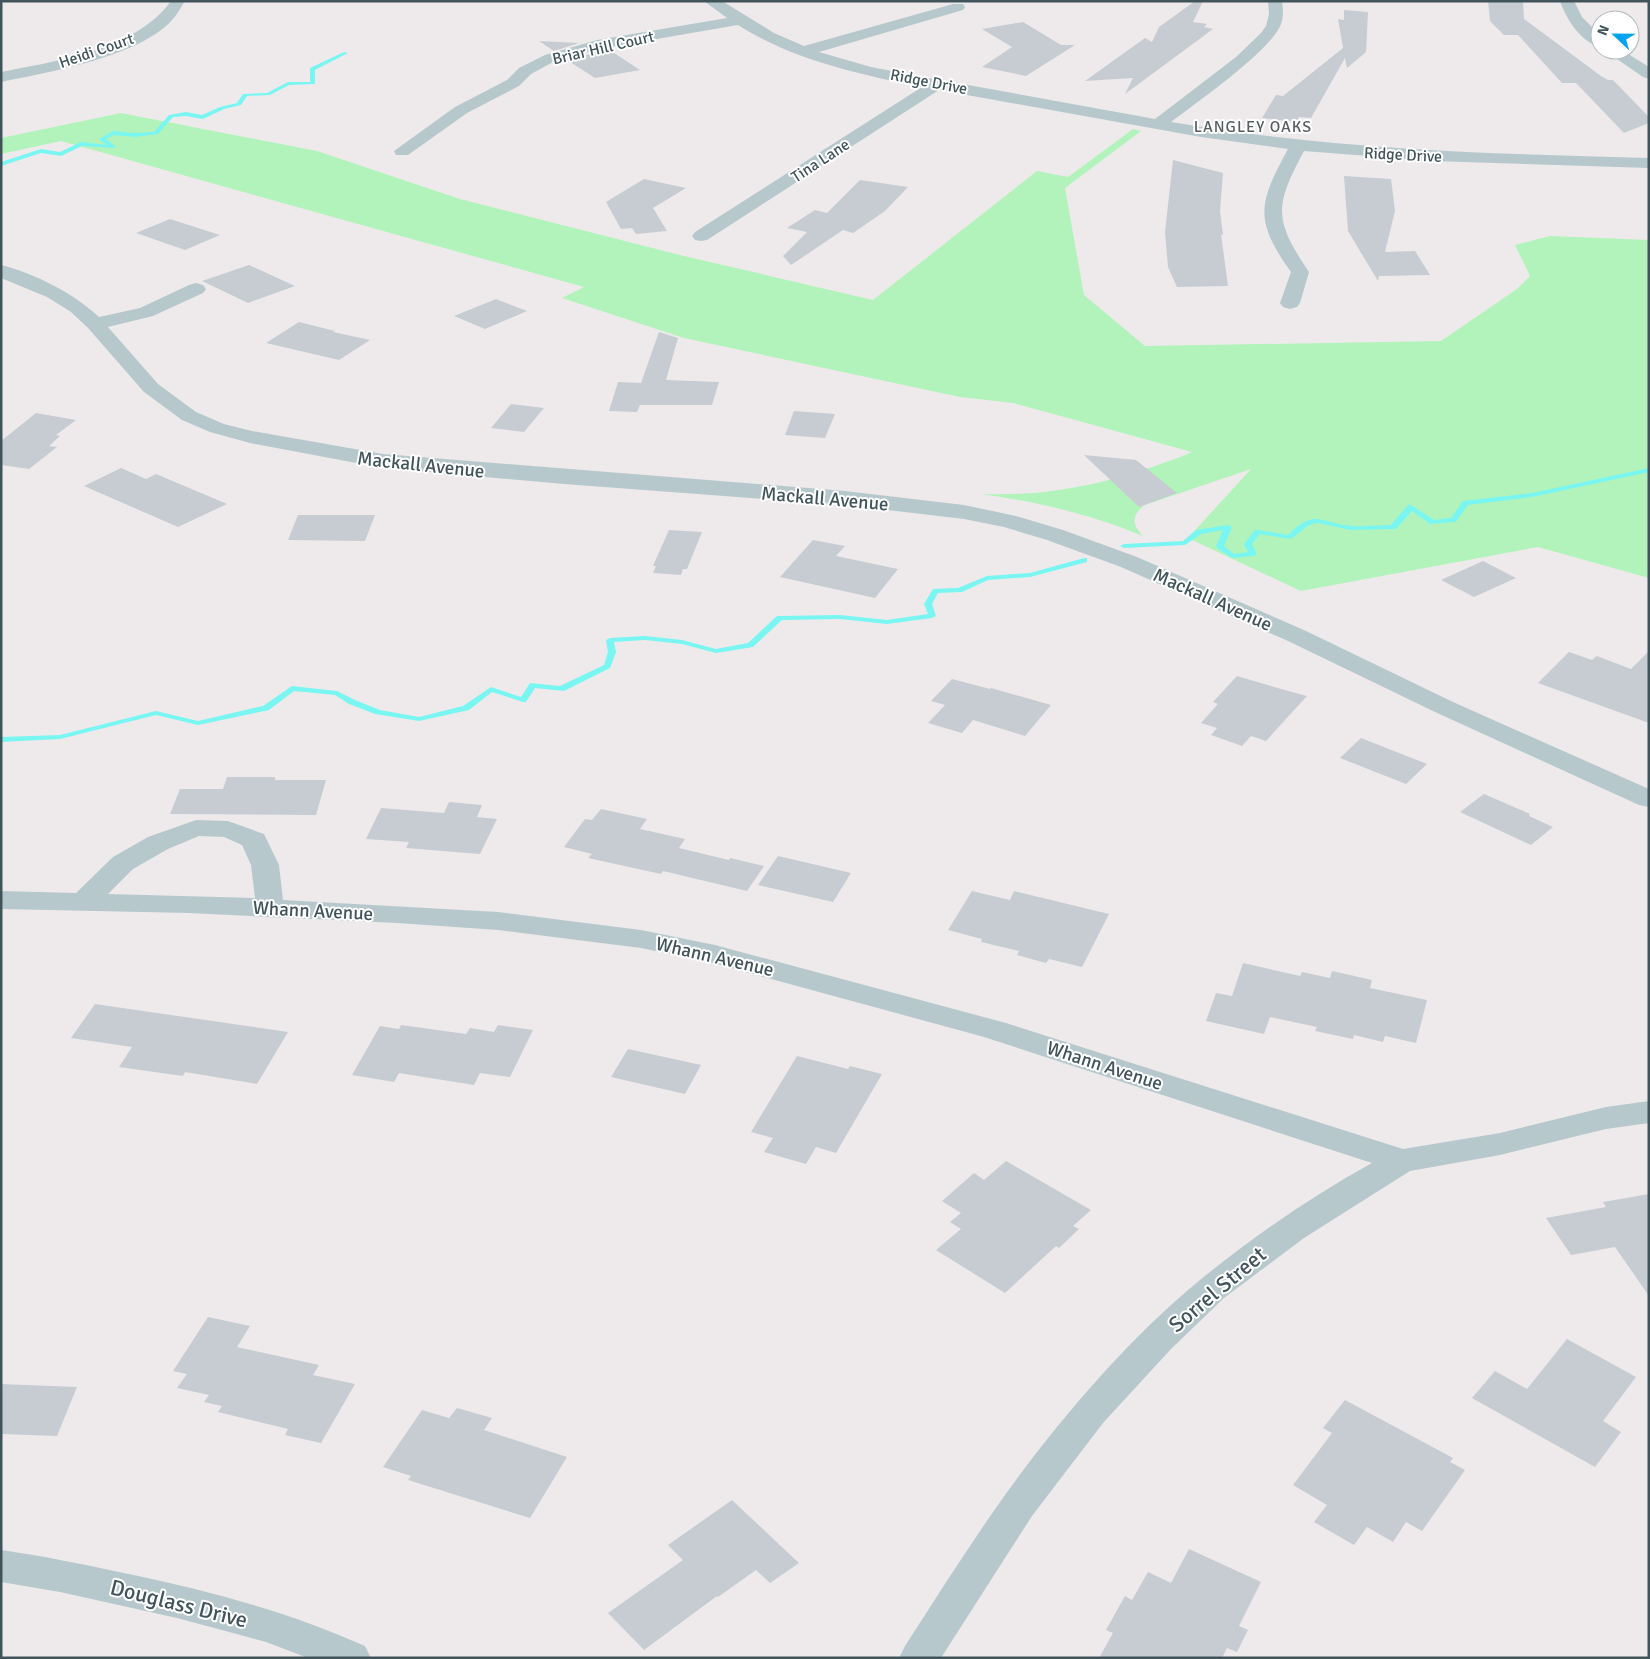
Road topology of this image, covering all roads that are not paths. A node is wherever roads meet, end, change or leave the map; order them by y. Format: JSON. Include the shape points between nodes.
{"nodes":[{"id":1,"x":178,"y":1,"type":"edge"},
{"id":2,"x":711,"y":1,"type":"edge"},
{"id":3,"x":1275,"y":1,"type":"edge"},
{"id":4,"x":1567,"y":1,"type":"edge"},
{"id":5,"x":958,"y":7,"type":"dead end"},
{"id":6,"x":739,"y":20,"type":"junction"},
{"id":7,"x":1590,"y":34,"type":"edge"},
{"id":8,"x":804,"y":52,"type":"junction"},
{"id":9,"x":1627,"y":60,"type":"edge"},
{"id":10,"x":1649,"y":74,"type":"edge"},
{"id":11,"x":1,"y":77,"type":"edge"},
{"id":12,"x":938,"y":84,"type":"junction"},
{"id":13,"x":1159,"y":124,"type":"junction"},
{"id":14,"x":1298,"y":146,"type":"junction"},
{"id":15,"x":402,"y":151,"type":"dead end"},
{"id":16,"x":1649,"y":163,"type":"edge"},
{"id":17,"x":702,"y":236,"type":"dead end"},
{"id":18,"x":1,"y":271,"type":"edge"},
{"id":19,"x":196,"y":289,"type":"dead end"},
{"id":20,"x":1290,"y":303,"type":"dead end"},
{"id":21,"x":95,"y":324,"type":"junction"},
{"id":22,"x":1649,"y":799,"type":"edge"},
{"id":23,"x":1,"y":900,"type":"edge"},
{"id":24,"x":84,"y":901,"type":"junction"},
{"id":25,"x":270,"y":908,"type":"junction"},
{"id":26,"x":1649,"y":1112,"type":"edge"},
{"id":27,"x":1402,"y":1162,"type":"junction"},
{"id":28,"x":1,"y":1566,"type":"edge"},
{"id":29,"x":351,"y":1658,"type":"edge"},
{"id":30,"x":919,"y":1658,"type":"edge"}],
"edges":[{"from":1,"to":11,"type":"street","name":"Heidi Court","via":[[170,15],[132,40],[76,60]]},
{"from":2,"to":6,"type":"street","name":"Ridge Drive"},
{"from":3,"to":13,"type":"street","via":[[1273,26],[1266,36],[1241,60]]},
{"from":4,"to":7,"type":"street","via":[[1571,13]]},
{"from":5,"to":8,"type":"street"},
{"from":6,"to":8,"type":"street","name":"Ridge Drive"},
{"from":6,"to":15,"type":"street","name":"Briar Hill Court","via":[[596,46],[550,58],[525,71],[513,83],[461,110]]},
{"from":8,"to":12,"type":"street","name":"Ridge Drive","via":[[855,67]]},
{"from":9,"to":10,"type":"street"},
{"from":12,"to":13,"type":"street","name":"Ridge Drive"},
{"from":12,"to":17,"type":"street","name":"Tina Lane"},
{"from":13,"to":14,"type":"street","name":"Ridge Drive"},
{"from":14,"to":16,"type":"street","name":"Ridge Drive","via":[[1428,156]]},
{"from":14,"to":20,"type":"street","via":[[1273,197],[1271,215],[1284,250],[1300,272]]},
{"from":18,"to":21,"type":"street","name":"Mackall Avenue","via":[[54,293],[78,308]]},
{"from":19,"to":21,"type":"street","via":[[146,312]]},
{"from":21,"to":22,"type":"street","name":"Mackall Avenue","via":[[151,388],[169,403],[217,428],[250,437],[383,461],[920,506],[1008,521],[1055,534],[1129,562],[1297,636],[1444,707]]},
{"from":23,"to":24,"type":"street","name":"Whann Avenue"},
{"from":24,"to":25,"type":"street","name":"Whann Avenue"},
{"from":24,"to":25,"type":"street","via":[[123,863],[158,843],[196,828],[228,829],[254,840],[265,865]]},
{"from":25,"to":27,"type":"street","name":"Whann Avenue","via":[[498,921],[641,939],[715,954],[995,1030]]},
{"from":26,"to":27,"type":"street","name":"Sorrel Street","via":[[1606,1118],[1500,1144]]},
{"from":27,"to":30,"type":"street","name":"Sorrel Street","via":[[1292,1229],[1212,1289],[1158,1339],[1090,1414],[1019,1505]]},
{"from":28,"to":29,"type":"street","name":"Douglass Drive","via":[[243,1617],[332,1648]]}]}
